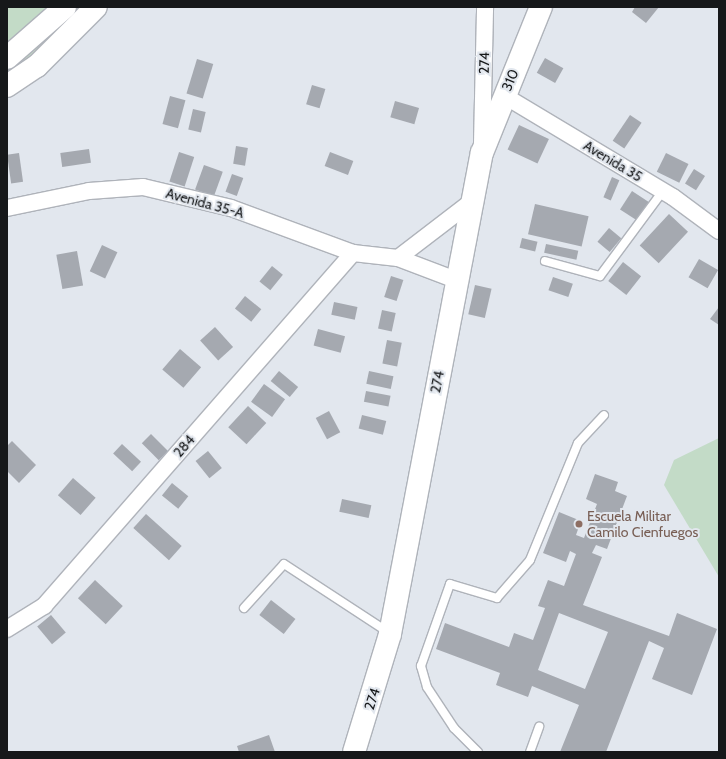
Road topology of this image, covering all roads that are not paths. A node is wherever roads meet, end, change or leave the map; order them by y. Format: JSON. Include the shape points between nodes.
{"nodes":[{"id":1,"x":65,"y":7,"type":"edge"},
{"id":2,"x":96,"y":7,"type":"edge"},
{"id":3,"x":485,"y":7,"type":"edge"},
{"id":4,"x":541,"y":7,"type":"edge"},
{"id":5,"x":7,"y":58,"type":"edge"},
{"id":6,"x":7,"y":86,"type":"edge"},
{"id":7,"x":503,"y":95,"type":"junction"},
{"id":8,"x":482,"y":153,"type":"junction"},
{"id":9,"x":663,"y":191,"type":"junction"},
{"id":10,"x":470,"y":203,"type":"junction"},
{"id":11,"x":7,"y":208,"type":"edge"},
{"id":12,"x":719,"y":231,"type":"edge"},
{"id":13,"x":353,"y":252,"type":"junction"},
{"id":14,"x":398,"y":258,"type":"junction"},
{"id":15,"x":545,"y":261,"type":"dead end"},
{"id":16,"x":456,"y":280,"type":"junction"},
{"id":17,"x":604,"y":415,"type":"dead end"},
{"id":18,"x":244,"y":608,"type":"dead end"},
{"id":19,"x":7,"y":629,"type":"edge"},
{"id":20,"x":390,"y":634,"type":"junction"},
{"id":21,"x":539,"y":727,"type":"dead end"},
{"id":22,"x":354,"y":752,"type":"edge"},
{"id":23,"x":478,"y":752,"type":"edge"},
{"id":24,"x":530,"y":752,"type":"edge"}],
"edges":[{"from":1,"to":5,"type":"main road"},
{"from":2,"to":6,"type":"main road","via":[[37,66]]},
{"from":3,"to":8,"type":"street","name":"274"},
{"from":4,"to":7,"type":"main road","name":"310"},
{"from":7,"to":8,"type":"main road","name":"310"},
{"from":7,"to":9,"type":"street","name":"Avenida 35"},
{"from":8,"to":10,"type":"main road","name":"274"},
{"from":9,"to":12,"type":"street","name":"Avenida 35"},
{"from":9,"to":15,"type":"lane","via":[[600,276]]},
{"from":10,"to":14,"type":"street"},
{"from":10,"to":16,"type":"main road","name":"274"},
{"from":11,"to":13,"type":"street","name":"Avenida 35-A","via":[[89,191],[143,187],[231,208]]},
{"from":13,"to":14,"type":"street","name":"Avenida 35-A"},
{"from":13,"to":19,"type":"street","name":"284","via":[[44,606]]},
{"from":14,"to":16,"type":"street","name":"Avenida 35-A"},
{"from":16,"to":20,"type":"main road","name":"274"},
{"from":17,"to":23,"type":"lane","via":[[578,443],[530,560],[497,598],[450,584],[422,666],[427,687],[454,728]]},
{"from":18,"to":20,"type":"lane","via":[[284,564]]},
{"from":20,"to":22,"type":"main road","name":"274"},
{"from":21,"to":24,"type":"lane"}]}
